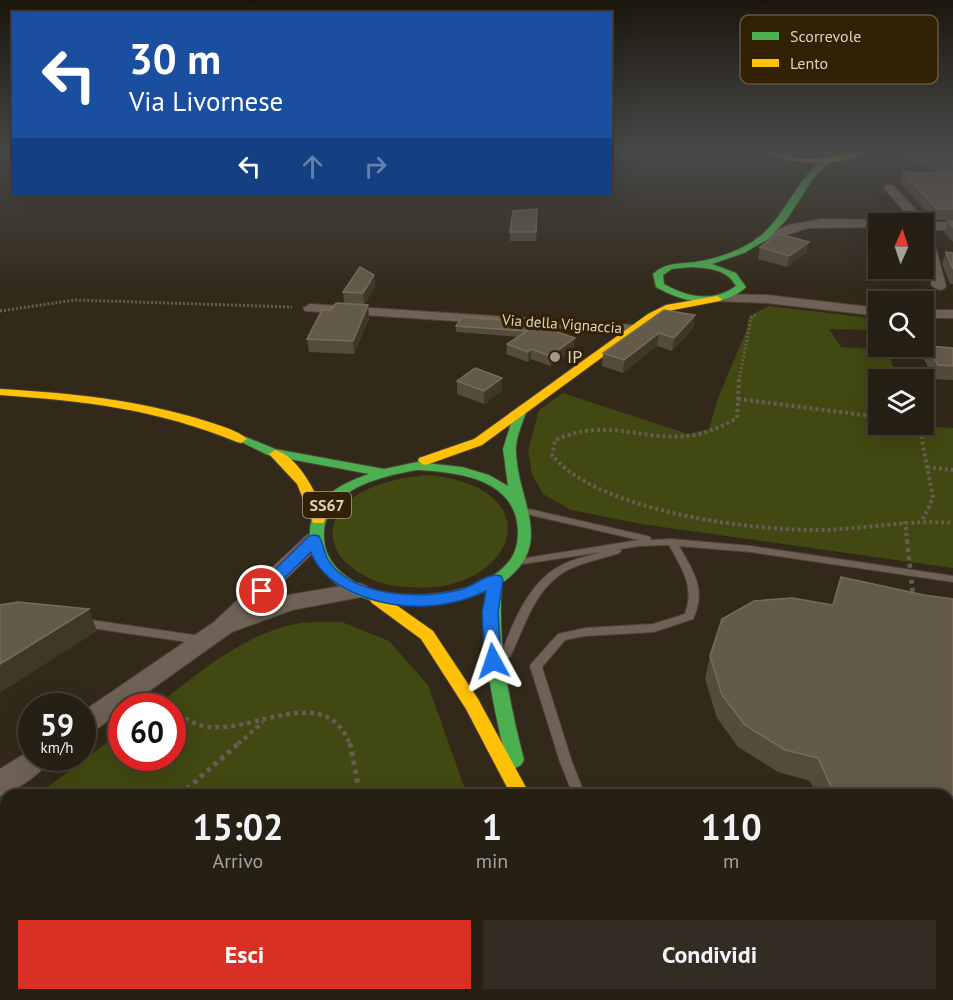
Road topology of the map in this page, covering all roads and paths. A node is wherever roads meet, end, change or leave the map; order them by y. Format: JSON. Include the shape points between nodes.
{"nodes":[{"id":1,"x":795,"y":199,"type":"edge"},
{"id":2,"x":899,"y":199,"type":"edge"},
{"id":3,"x":793,"y":204,"type":"junction"},
{"id":4,"x":912,"y":213,"type":"edge"},
{"id":5,"x":838,"y":221,"type":"junction"},
{"id":6,"x":868,"y":223,"type":"edge"},
{"id":7,"x":934,"y":225,"type":"edge"},
{"id":8,"x":953,"y":225,"type":"edge"},
{"id":9,"x":761,"y":239,"type":"junction"},
{"id":10,"x":744,"y":252,"type":"junction"},
{"id":11,"x":690,"y":264,"type":"junction"},
{"id":12,"x":934,"y":267,"type":"edge"},
{"id":13,"x":738,"y":279,"type":"junction"},
{"id":14,"x":659,"y":285,"type":"junction"},
{"id":15,"x":939,"y":286,"type":"dead end"},
{"id":16,"x":719,"y":298,"type":"junction"},
{"id":17,"x":805,"y":304,"type":"junction"},
{"id":18,"x":310,"y":308,"type":"joint"},
{"id":19,"x":0,"y":311,"type":"edge"},
{"id":20,"x":868,"y":311,"type":"edge"},
{"id":21,"x":761,"y":312,"type":"dead end"},
{"id":22,"x":934,"y":314,"type":"edge"},
{"id":23,"x":953,"y":314,"type":"edge"},
{"id":24,"x":652,"y":316,"type":"junction"},
{"id":25,"x":634,"y":329,"type":"junction"},
{"id":26,"x":0,"y":392,"type":"edge"},
{"id":27,"x":738,"y":399,"type":"junction"},
{"id":28,"x":521,"y":410,"type":"junction"},
{"id":29,"x":868,"y":416,"type":"edge"},
{"id":30,"x":921,"y":435,"type":"edge"},
{"id":31,"x":272,"y":452,"type":"junction"},
{"id":32,"x":927,"y":467,"type":"junction"},
{"id":33,"x":398,"y":468,"type":"junction"},
{"id":34,"x":953,"y":470,"type":"edge"},
{"id":35,"x":380,"y":472,"type":"junction"},
{"id":36,"x":520,"y":507,"type":"junction"},
{"id":37,"x":923,"y":519,"type":"junction"},
{"id":38,"x":906,"y":521,"type":"junction"},
{"id":39,"x":953,"y":523,"type":"edge"},
{"id":40,"x":316,"y":530,"type":"junction"},
{"id":41,"x":658,"y":542,"type":"junction"},
{"id":42,"x":672,"y":542,"type":"junction"},
{"id":43,"x":640,"y":543,"type":"junction"},
{"id":44,"x":515,"y":562,"type":"junction"},
{"id":45,"x":953,"y":579,"type":"edge"},
{"id":46,"x":495,"y":580,"type":"junction"},
{"id":47,"x":366,"y":593,"type":"junction"},
{"id":48,"x":914,"y":606,"type":"edge"},
{"id":49,"x":77,"y":622,"type":"edge"},
{"id":50,"x":213,"y":634,"type":"junction"},
{"id":51,"x":495,"y":684,"type":"junction"},
{"id":52,"x":96,"y":716,"type":"edge"},
{"id":53,"x":186,"y":719,"type":"edge"},
{"id":54,"x":264,"y":721,"type":"junction"},
{"id":55,"x":18,"y":771,"type":"edge"},
{"id":56,"x":0,"y":784,"type":"edge"},
{"id":57,"x":187,"y":789,"type":"edge"},
{"id":58,"x":359,"y":789,"type":"edge"},
{"id":59,"x":519,"y":789,"type":"edge"},
{"id":60,"x":521,"y":789,"type":"edge"},
{"id":61,"x":577,"y":789,"type":"edge"}],
"edges":[{"from":1,"to":3,"type":"main road"},
{"from":2,"to":4,"type":"street"},
{"from":3,"to":5,"type":"street","via":[[809,216]]},
{"from":3,"to":9,"type":"main road"},
{"from":5,"to":6,"type":"street"},
{"from":5,"to":9,"type":"street","via":[[803,223]]},
{"from":7,"to":8,"type":"street"},
{"from":9,"to":10,"type":"main road"},
{"from":10,"to":11,"type":"main road","via":[[716,262]]},
{"from":10,"to":13,"type":"main road","via":[[733,267]]},
{"from":11,"to":13,"type":"main road","via":[[717,268]]},
{"from":11,"to":14,"type":"main road","via":[[662,270],[658,274]]},
{"from":12,"to":15,"type":"street"},
{"from":13,"to":16,"type":"main road","via":[[737,291]]},
{"from":13,"to":17,"type":"street","via":[[776,298]]},
{"from":14,"to":16,"type":"main road","via":[[689,298]]},
{"from":14,"to":24,"type":"main road","via":[[659,305]]},
{"from":16,"to":17,"type":"street"},
{"from":16,"to":24,"type":"main road","number":"SS67","via":[[670,307]]},
{"from":17,"to":20,"type":"street"},
{"from":18,"to":19,"type":"path","via":[[75,300]]},
{"from":18,"to":25,"type":"street","name":"Via della Vignaccia"},
{"from":21,"to":27,"type":"path","via":[[751,318],[739,371]]},
{"from":22,"to":23,"type":"street"},
{"from":24,"to":25,"type":"main road","number":"SS67"},
{"from":25,"to":28,"type":"main road","number":"SS67"},
{"from":26,"to":31,"type":"main road","number":"SS67","via":[[88,397],[156,409],[207,424]]},
{"from":27,"to":29,"type":"path"},
{"from":27,"to":38,"type":"path","via":[[737,418],[704,435],[579,431],[555,440],[552,456],[580,480],[611,495],[700,519],[815,530]]},
{"from":28,"to":33,"type":"main road","number":"SS67","via":[[469,446]]},
{"from":28,"to":36,"type":"main road","number":"SS67","via":[[509,449]]},
{"from":30,"to":32,"type":"path"},
{"from":31,"to":35,"type":"main road","number":"SS67"},
{"from":31,"to":40,"type":"main road","number":"SS67","via":[[308,485],[314,496]]},
{"from":32,"to":34,"type":"path"},
{"from":32,"to":37,"type":"path","via":[[933,498]]},
{"from":33,"to":35,"type":"main road","number":"SS67"},
{"from":33,"to":36,"type":"main road","number":"SS67","via":[[437,466],[473,473],[503,488]]},
{"from":35,"to":40,"type":"main road","number":"SS67","via":[[334,496]]},
{"from":36,"to":41,"type":"lane"},
{"from":36,"to":44,"type":"main road","number":"SS67","via":[[526,523],[525,543]]},
{"from":37,"to":38,"type":"path"},
{"from":37,"to":39,"type":"path"},
{"from":38,"to":48,"type":"path","bridge":true},
{"from":40,"to":47,"type":"main road","number":"SS67","via":[[321,559],[336,577]]},
{"from":40,"to":50,"type":"street","number":"SS67"},
{"from":41,"to":42,"type":"lane"},
{"from":41,"to":43,"type":"lane"},
{"from":42,"to":45,"type":"lane","via":[[751,549]]},
{"from":42,"to":61,"type":"lane","via":[[695,584],[696,601],[689,616],[654,628],[562,637],[536,666]]},
{"from":43,"to":44,"type":"lane"},
{"from":43,"to":51,"type":"lane","via":[[553,574],[535,596]]},
{"from":44,"to":46,"type":"main road","number":"SS67"},
{"from":46,"to":47,"type":"main road","number":"SS67","via":[[469,593],[437,600],[404,601]]},
{"from":46,"to":51,"type":"main road","via":[[490,612]]},
{"from":47,"to":50,"type":"street","number":"SS67","via":[[288,603]]},
{"from":47,"to":59,"type":"main road","via":[[427,634],[472,704]]},
{"from":49,"to":50,"type":"lane"},
{"from":50,"to":52,"type":"street","number":"SS67"},
{"from":51,"to":60,"type":"main road"},
{"from":53,"to":54,"type":"path","via":[[210,728],[238,728]]},
{"from":54,"to":57,"type":"path"},
{"from":54,"to":58,"type":"path","via":[[291,712],[327,715],[342,726],[351,743]]},
{"from":55,"to":56,"type":"street"}]}
